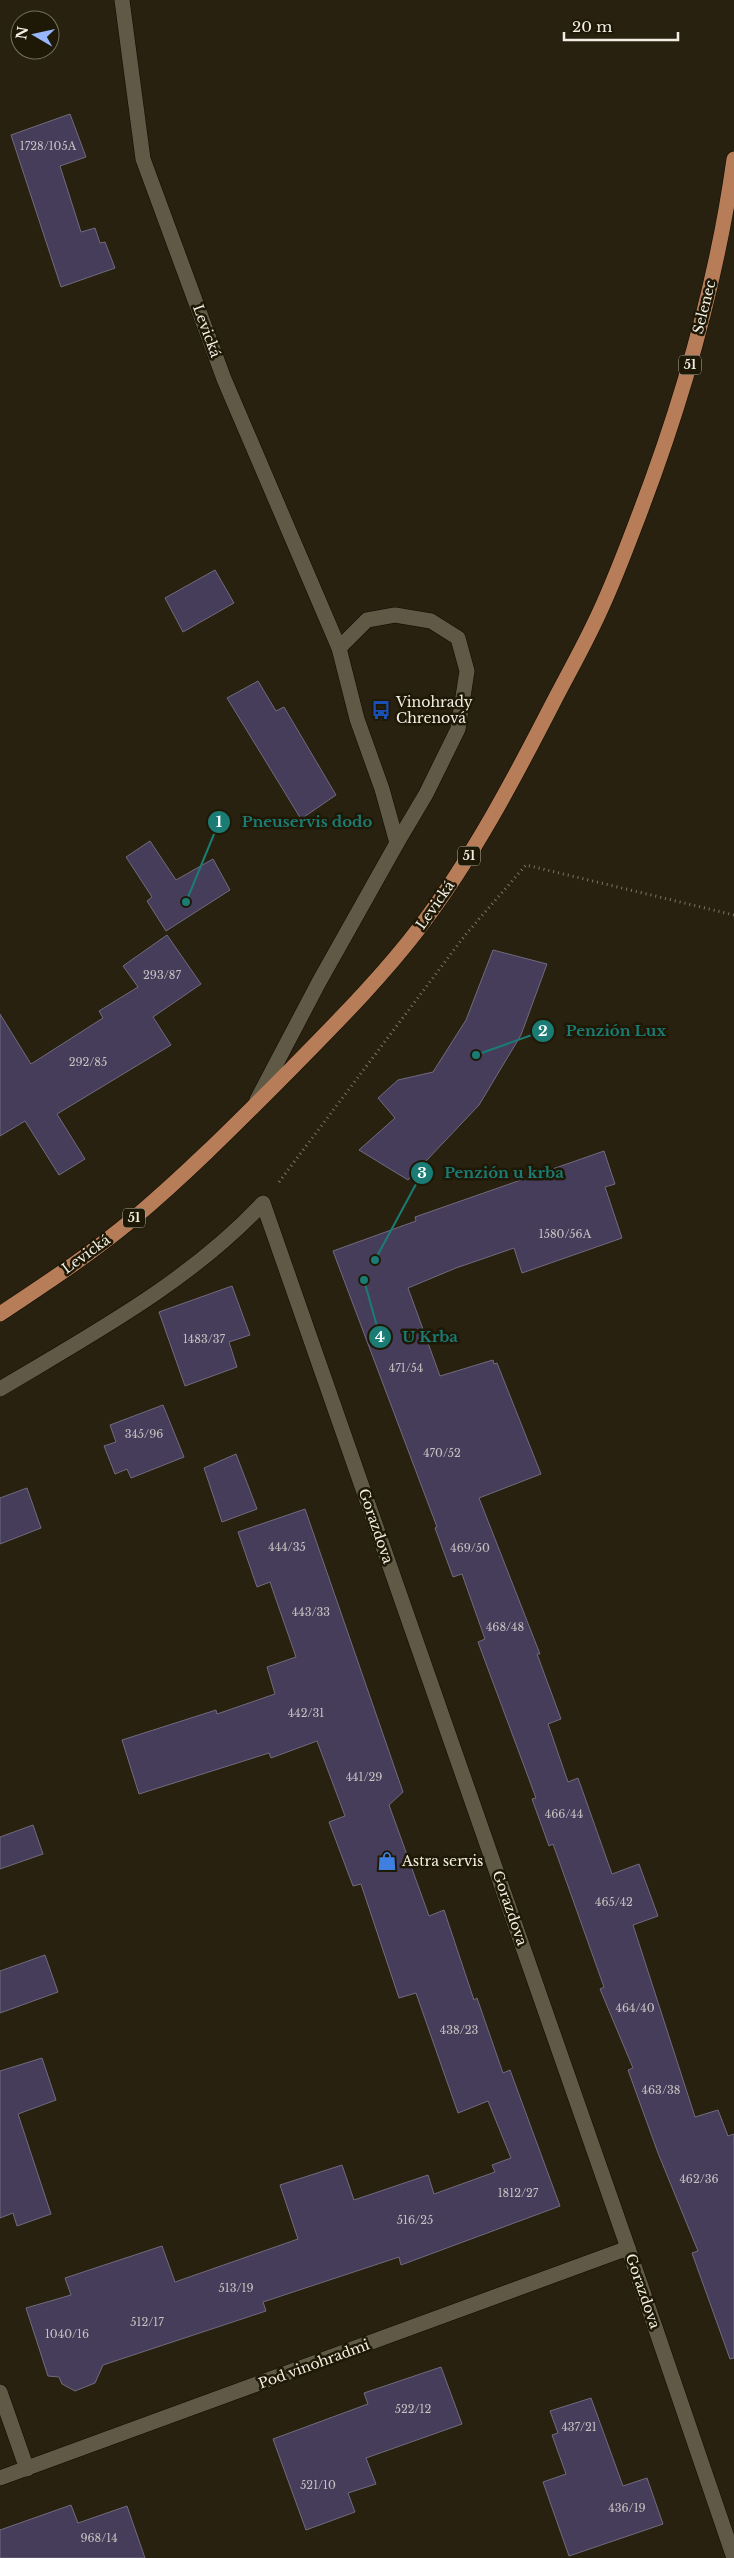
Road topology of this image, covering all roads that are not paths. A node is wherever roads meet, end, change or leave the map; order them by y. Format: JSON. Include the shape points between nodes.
{"nodes":[{"id":1,"x":122,"y":0,"type":"edge"},
{"id":2,"x":734,"y":159,"type":"edge"},
{"id":3,"x":621,"y":564,"type":"joint"},
{"id":4,"x":338,"y":648,"type":"junction"},
{"id":5,"x":397,"y":843,"type":"junction"},
{"id":6,"x":254,"y":1106,"type":"junction"},
{"id":7,"x":0,"y":1314,"type":"edge"},
{"id":8,"x":0,"y":1389,"type":"edge"},
{"id":9,"x":628,"y":2248,"type":"junction"},
{"id":10,"x":0,"y":2392,"type":"edge"},
{"id":11,"x":27,"y":2469,"type":"junction"},
{"id":12,"x":0,"y":2478,"type":"edge"},
{"id":13,"x":734,"y":2558,"type":"edge"}],
"edges":[{"from":1,"to":4,"type":"street","name":"Levická","via":[[143,159],[224,379]]},
{"from":2,"to":3,"type":"main road","name":"Selenec","number":"51","via":[[715,261],[679,406]]},
{"from":3,"to":6,"type":"main road","name":"Levická","number":"51","via":[[594,625],[521,766],[474,848],[420,928],[341,1018]]},
{"from":4,"to":5,"type":"street","name":"Levická"},
{"from":4,"to":5,"type":"street","name":"Levická","via":[[367,620],[395,615],[431,621],[458,638],[467,671],[458,728],[426,794]]},
{"from":5,"to":6,"type":"street","name":"Levická"},
{"from":6,"to":7,"type":"main road","name":"Levická","number":"51","via":[[132,1220]]},
{"from":8,"to":9,"type":"street","name":"Gorazdova","via":[[138,1307],[240,1228],[263,1203]]},
{"from":9,"to":11,"type":"street","name":"Pod vinohradmi"},
{"from":9,"to":13,"type":"street","name":"Gorazdova"},
{"from":10,"to":11,"type":"street"},
{"from":11,"to":12,"type":"street","name":"Pod vinohradmi"}]}
